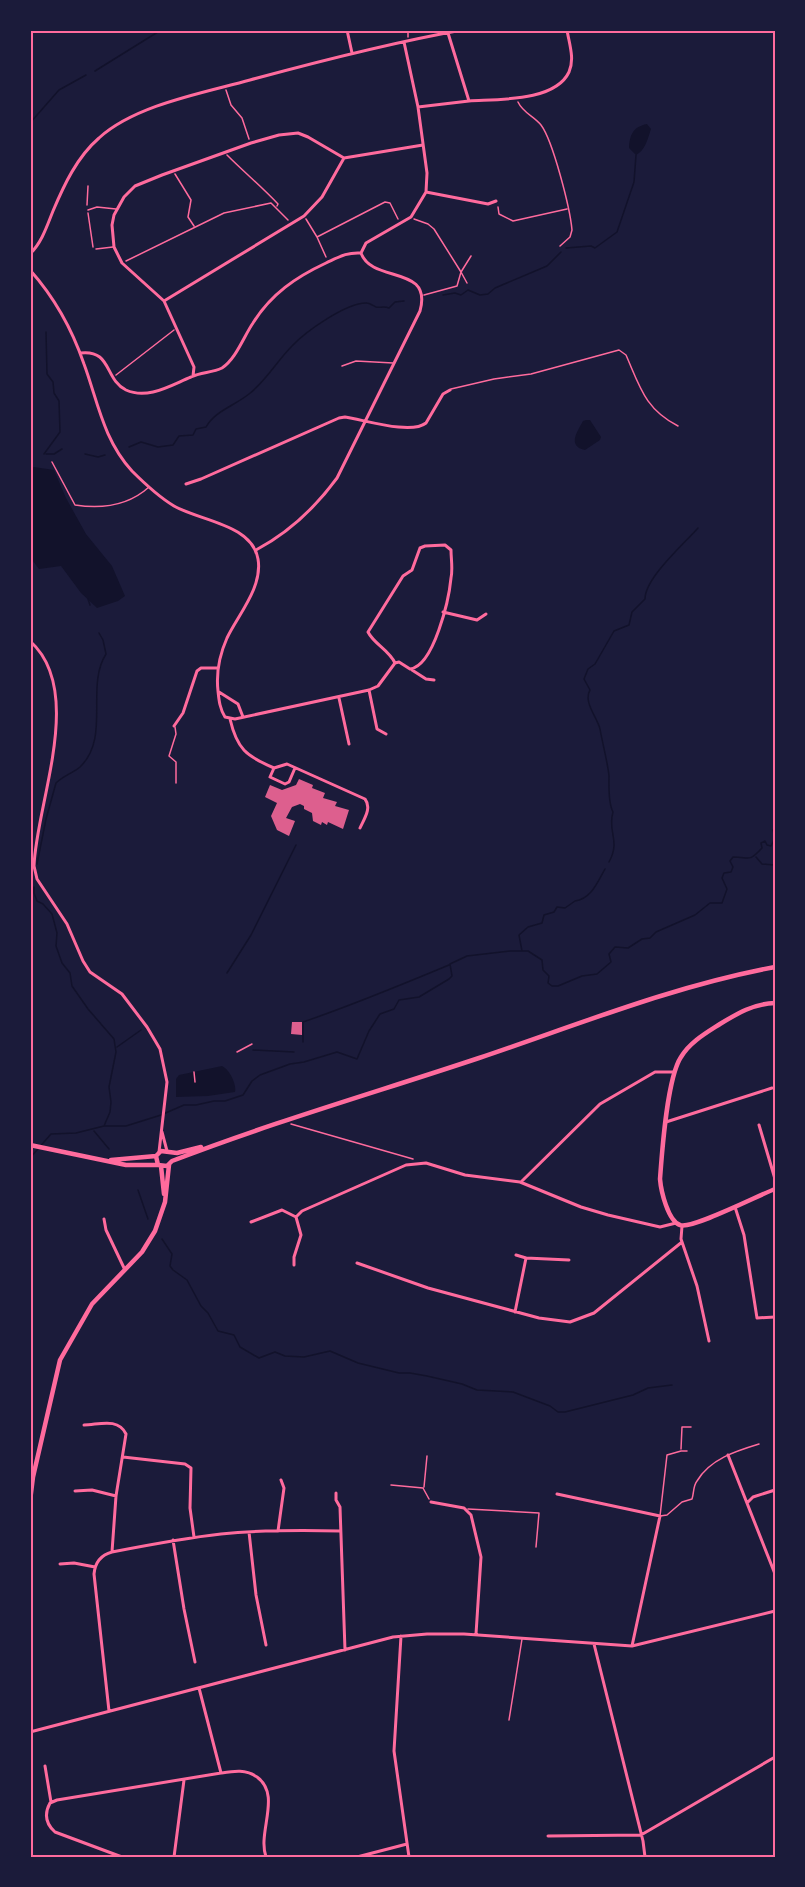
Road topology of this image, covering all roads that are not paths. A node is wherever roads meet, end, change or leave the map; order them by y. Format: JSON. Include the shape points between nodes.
{"nodes":[{"id":1,"x":347,"y":30,"type":"edge"},
{"id":2,"x":462,"y":30,"type":"edge"},
{"id":3,"x":567,"y":30,"type":"edge"},
{"id":4,"x":448,"y":33,"type":"junction"},
{"id":5,"x":407,"y":41,"type":"junction"},
{"id":6,"x":352,"y":53,"type":"junction"},
{"id":7,"x":469,"y":101,"type":"junction"},
{"id":8,"x":418,"y":107,"type":"junction"},
{"id":9,"x":423,"y":145,"type":"junction"},
{"id":10,"x":344,"y":158,"type":"junction"},
{"id":11,"x":426,"y":192,"type":"junction"},
{"id":12,"x":496,"y":201,"type":"dead end"},
{"id":13,"x":117,"y":209,"type":"junction"},
{"id":14,"x":88,"y":210,"type":"road end"},
{"id":15,"x":114,"y":247,"type":"junction"},
{"id":16,"x":96,"y":249,"type":"road end"},
{"id":17,"x":361,"y":253,"type":"junction"},
{"id":18,"x":30,"y":254,"type":"edge"},
{"id":19,"x":30,"y":270,"type":"edge"},
{"id":20,"x":164,"y":301,"type":"junction"},
{"id":21,"x":80,"y":353,"type":"junction"},
{"id":22,"x":394,"y":363,"type":"junction"},
{"id":23,"x":342,"y":366,"type":"dead end"},
{"id":24,"x":193,"y":376,"type":"junction"},
{"id":25,"x":450,"y":390,"type":"joint"},
{"id":26,"x":366,"y":420,"type":"junction"},
{"id":27,"x":678,"y":426,"type":"dead end"},
{"id":28,"x":52,"y":462,"type":"dead end"},
{"id":29,"x":186,"y":484,"type":"dead end"},
{"id":30,"x":149,"y":487,"type":"junction"},
{"id":31,"x":255,"y":550,"type":"junction"},
{"id":32,"x":443,"y":612,"type":"junction"},
{"id":33,"x":486,"y":614,"type":"dead end"},
{"id":34,"x":30,"y":641,"type":"edge"},
{"id":35,"x":395,"y":663,"type":"junction"},
{"id":36,"x":218,"y":668,"type":"junction"},
{"id":37,"x":410,"y":669,"type":"junction"},
{"id":38,"x":434,"y":680,"type":"dead end"},
{"id":39,"x":369,"y":690,"type":"junction"},
{"id":40,"x":218,"y":692,"type":"junction"},
{"id":41,"x":339,"y":698,"type":"junction"},
{"id":42,"x":243,"y":717,"type":"junction"},
{"id":43,"x":230,"y":719,"type":"junction"},
{"id":44,"x":174,"y":726,"type":"joint"},
{"id":45,"x":386,"y":734,"type":"dead end"},
{"id":46,"x":349,"y":744,"type":"dead end"},
{"id":47,"x":274,"y":768,"type":"junction"},
{"id":48,"x":295,"y":768,"type":"junction"},
{"id":49,"x":176,"y":783,"type":"dead end"},
{"id":50,"x":360,"y":828,"type":"dead end"},
{"id":51,"x":775,"y":967,"type":"edge"},
{"id":52,"x":775,"y":1003,"type":"edge"},
{"id":53,"x":252,"y":1044,"type":"dead end"},
{"id":54,"x":237,"y":1052,"type":"dead end"},
{"id":55,"x":673,"y":1072,"type":"junction"},
{"id":56,"x":772,"y":1088,"type":"dead end"},
{"id":57,"x":666,"y":1122,"type":"junction"},
{"id":58,"x":759,"y":1125,"type":"dead end"},
{"id":59,"x":162,"y":1131,"type":"junction"},
{"id":60,"x":218,"y":1143,"type":"junction"},
{"id":61,"x":32,"y":1146,"type":"edge"},
{"id":62,"x":169,"y":1152,"type":"junction"},
{"id":63,"x":158,"y":1154,"type":"junction"},
{"id":64,"x":106,"y":1160,"type":"junction"},
{"id":65,"x":171,"y":1163,"type":"junction"},
{"id":66,"x":159,"y":1165,"type":"junction"},
{"id":67,"x":775,"y":1179,"type":"edge"},
{"id":68,"x":520,"y":1182,"type":"junction"},
{"id":69,"x":775,"y":1189,"type":"edge"},
{"id":70,"x":165,"y":1202,"type":"junction"},
{"id":71,"x":735,"y":1206,"type":"junction"},
{"id":72,"x":296,"y":1217,"type":"junction"},
{"id":73,"x":104,"y":1219,"type":"dead end"},
{"id":74,"x":251,"y":1222,"type":"dead end"},
{"id":75,"x":676,"y":1223,"type":"junction"},
{"id":76,"x":682,"y":1226,"type":"junction"},
{"id":77,"x":682,"y":1242,"type":"junction"},
{"id":78,"x":516,"y":1256,"type":"dead end"},
{"id":79,"x":526,"y":1257,"type":"junction"},
{"id":80,"x":569,"y":1260,"type":"dead end"},
{"id":81,"x":357,"y":1263,"type":"dead end"},
{"id":82,"x":294,"y":1265,"type":"dead end"},
{"id":83,"x":125,"y":1270,"type":"junction"},
{"id":84,"x":515,"y":1312,"type":"junction"},
{"id":85,"x":775,"y":1317,"type":"edge"},
{"id":86,"x":709,"y":1341,"type":"dead end"},
{"id":87,"x":84,"y":1425,"type":"dead end"},
{"id":88,"x":691,"y":1427,"type":"dead end"},
{"id":89,"x":759,"y":1444,"type":"dead end"},
{"id":90,"x":681,"y":1451,"type":"junction"},
{"id":91,"x":687,"y":1451,"type":"dead end"},
{"id":92,"x":729,"y":1455,"type":"junction"},
{"id":93,"x":123,"y":1457,"type":"junction"},
{"id":94,"x":281,"y":1480,"type":"dead end"},
{"id":95,"x":775,"y":1490,"type":"edge"},
{"id":96,"x":75,"y":1491,"type":"dead end"},
{"id":97,"x":336,"y":1493,"type":"dead end"},
{"id":98,"x":557,"y":1494,"type":"dead end"},
{"id":99,"x":116,"y":1496,"type":"junction"},
{"id":100,"x":30,"y":1501,"type":"edge"},
{"id":101,"x":431,"y":1502,"type":"road end"},
{"id":102,"x":748,"y":1502,"type":"junction"},
{"id":103,"x":467,"y":1509,"type":"junction"},
{"id":104,"x":660,"y":1516,"type":"junction"},
{"id":105,"x":278,"y":1531,"type":"junction"},
{"id":106,"x":340,"y":1531,"type":"junction"},
{"id":107,"x":249,"y":1532,"type":"junction"},
{"id":108,"x":194,"y":1537,"type":"junction"},
{"id":109,"x":173,"y":1540,"type":"junction"},
{"id":110,"x":536,"y":1547,"type":"dead end"},
{"id":111,"x":112,"y":1552,"type":"junction"},
{"id":112,"x":60,"y":1564,"type":"dead end"},
{"id":113,"x":95,"y":1567,"type":"junction"},
{"id":114,"x":775,"y":1574,"type":"edge"},
{"id":115,"x":775,"y":1611,"type":"edge"},
{"id":116,"x":476,"y":1634,"type":"junction"},
{"id":117,"x":401,"y":1636,"type":"junction"},
{"id":118,"x":523,"y":1638,"type":"junction"},
{"id":119,"x":594,"y":1644,"type":"junction"},
{"id":120,"x":266,"y":1646,"type":"dead end"},
{"id":121,"x":632,"y":1646,"type":"junction"},
{"id":122,"x":345,"y":1650,"type":"junction"},
{"id":123,"x":195,"y":1662,"type":"dead end"},
{"id":124,"x":199,"y":1688,"type":"junction"},
{"id":125,"x":109,"y":1711,"type":"junction"},
{"id":126,"x":509,"y":1720,"type":"dead end"},
{"id":127,"x":30,"y":1730,"type":"edge"},
{"id":128,"x":775,"y":1757,"type":"edge"},
{"id":129,"x":45,"y":1766,"type":"dead end"},
{"id":130,"x":221,"y":1773,"type":"junction"},
{"id":131,"x":184,"y":1780,"type":"junction"},
{"id":132,"x":51,"y":1802,"type":"junction"},
{"id":133,"x":641,"y":1835,"type":"junction"},
{"id":134,"x":548,"y":1836,"type":"dead end"},
{"id":135,"x":406,"y":1844,"type":"junction"},
{"id":136,"x":122,"y":1857,"type":"edge"},
{"id":137,"x":174,"y":1857,"type":"edge"},
{"id":138,"x":266,"y":1857,"type":"edge"},
{"id":139,"x":357,"y":1857,"type":"edge"},
{"id":140,"x":409,"y":1857,"type":"edge"},
{"id":141,"x":645,"y":1857,"type":"edge"}],
"edges":[{"from":1,"to":6,"type":"street"},
{"from":2,"to":4,"type":"street"},
{"from":3,"to":7,"type":"street","via":[[572,61],[564,78],[546,91],[516,98]]},
{"from":4,"to":5,"type":"street"},
{"from":4,"to":7,"type":"street"},
{"from":5,"to":6,"type":"street"},
{"from":5,"to":8,"type":"street"},
{"from":6,"to":18,"type":"street","via":[[128,118],[98,138],[84,153],[69,176],[41,241]]},
{"from":7,"to":8,"type":"street"},
{"from":8,"to":9,"type":"street"},
{"from":9,"to":10,"type":"street"},
{"from":9,"to":11,"type":"street"},
{"from":10,"to":13,"type":"street","via":[[308,136],[279,135],[135,186]]},
{"from":10,"to":20,"type":"street","via":[[322,197],[304,216]]},
{"from":11,"to":12,"type":"street","via":[[488,204]]},
{"from":11,"to":17,"type":"street","via":[[411,217],[366,243]]},
{"from":13,"to":14,"type":"lane"},
{"from":13,"to":15,"type":"street","via":[[112,225]]},
{"from":15,"to":16,"type":"lane"},
{"from":15,"to":20,"type":"street","via":[[122,263]]},
{"from":17,"to":22,"type":"street","via":[[371,267],[415,283],[421,296],[420,311]]},
{"from":17,"to":24,"type":"street","via":[[348,252],[285,286],[268,302],[223,367]]},
{"from":19,"to":21,"type":"street","via":[[56,305]]},
{"from":20,"to":24,"type":"street","via":[[194,367]]},
{"from":21,"to":24,"type":"street","via":[[101,357],[112,377],[124,389],[138,394]]},
{"from":21,"to":30,"type":"street","via":[[108,437]]},
{"from":22,"to":23,"type":"lane","via":[[356,361]]},
{"from":22,"to":26,"type":"street"},
{"from":25,"to":26,"type":"street","via":[[443,394],[422,426],[406,428]]},
{"from":25,"to":27,"type":"lane","via":[[531,374],[619,350],[626,355],[648,403]]},
{"from":26,"to":29,"type":"street","via":[[339,418]]},
{"from":26,"to":31,"type":"street","via":[[322,499],[289,529]]},
{"from":28,"to":30,"type":"lane","via":[[75,505],[97,508],[118,504]]},
{"from":30,"to":31,"type":"street","via":[[173,505],[234,529]]},
{"from":31,"to":36,"type":"street","via":[[259,570],[256,581],[227,638]]},
{"from":32,"to":33,"type":"street","via":[[477,621]]},
{"from":32,"to":35,"type":"street","via":[[452,577],[451,549],[445,545],[425,546],[420,548],[412,570],[403,576],[368,632]]},
{"from":32,"to":37,"type":"street","via":[[434,645],[420,665]]},
{"from":34,"to":59,"type":"street","via":[[49,670],[55,710],[53,765],[34,858],[37,879],[67,924],[90,972],[122,994],[155,1040],[167,1082]]},
{"from":35,"to":37,"type":"street"},
{"from":35,"to":39,"type":"street","via":[[378,686]]},
{"from":36,"to":40,"type":"street"},
{"from":36,"to":44,"type":"street","via":[[201,668],[197,672],[183,713]]},
{"from":37,"to":38,"type":"street","via":[[426,680]]},
{"from":39,"to":41,"type":"street"},
{"from":39,"to":45,"type":"street","via":[[377,729]]},
{"from":40,"to":42,"type":"street","via":[[238,704]]},
{"from":40,"to":43,"type":"street","via":[[222,712]]},
{"from":41,"to":42,"type":"street"},
{"from":41,"to":46,"type":"street"},
{"from":42,"to":43,"type":"street"},
{"from":43,"to":47,"type":"street","via":[[240,747]]},
{"from":44,"to":49,"type":"lane","via":[[176,734],[169,756],[176,762]]},
{"from":47,"to":48,"type":"street","via":[[287,764]]},
{"from":47,"to":48,"type":"street","via":[[270,777],[285,784]]},
{"from":48,"to":50,"type":"street","via":[[365,799],[369,805]]},
{"from":51,"to":60,"type":"main road","via":[[671,992]]},
{"from":52,"to":55,"type":"main road","via":[[753,1006],[717,1026],[687,1049]]},
{"from":53,"to":54,"type":"lane"},
{"from":55,"to":57,"type":"main road"},
{"from":55,"to":68,"type":"street","via":[[655,1072],[600,1104]]},
{"from":56,"to":57,"type":"street"},
{"from":57,"to":75,"type":"main road","via":[[660,1187]]},
{"from":58,"to":67,"type":"street"},
{"from":59,"to":62,"type":"street"},
{"from":59,"to":63,"type":"street"},
{"from":60,"to":62,"type":"main road"},
{"from":60,"to":65,"type":"main road"},
{"from":61,"to":64,"type":"main road"},
{"from":62,"to":63,"type":"main road"},
{"from":62,"to":65,"type":"main road"},
{"from":63,"to":64,"type":"main road"},
{"from":63,"to":66,"type":"main road"},
{"from":64,"to":66,"type":"main road","via":[[126,1165]]},
{"from":65,"to":66,"type":"main road"},
{"from":65,"to":70,"type":"main road"},
{"from":66,"to":70,"type":"main road"},
{"from":68,"to":72,"type":"street","via":[[465,1174],[426,1163],[406,1165]]},
{"from":68,"to":75,"type":"street","via":[[608,1215],[660,1227]]},
{"from":69,"to":71,"type":"main road"},
{"from":70,"to":83,"type":"main road","via":[[148,1243]]},
{"from":71,"to":76,"type":"main road","via":[[696,1224]]},
{"from":71,"to":85,"type":"street","via":[[744,1235],[757,1317]]},
{"from":72,"to":74,"type":"street","via":[[282,1209]]},
{"from":72,"to":82,"type":"street","via":[[301,1234]]},
{"from":73,"to":83,"type":"street"},
{"from":75,"to":76,"type":"main road"},
{"from":76,"to":77,"type":"street"},
{"from":77,"to":84,"type":"street","via":[[602,1308],[580,1319],[556,1321]]},
{"from":77,"to":86,"type":"street"},
{"from":78,"to":79,"type":"street"},
{"from":79,"to":80,"type":"street"},
{"from":79,"to":84,"type":"street"},
{"from":81,"to":84,"type":"street"},
{"from":83,"to":100,"type":"main road","via":[[92,1304],[60,1360]]},
{"from":87,"to":93,"type":"street","via":[[105,1422],[124,1429]]},
{"from":88,"to":90,"type":"lane","via":[[682,1427]]},
{"from":89,"to":92,"type":"lane"},
{"from":90,"to":91,"type":"lane"},
{"from":90,"to":104,"type":"lane","via":[[667,1455]]},
{"from":92,"to":102,"type":"street"},
{"from":92,"to":104,"type":"lane","via":[[703,1473],[695,1483],[692,1499]]},
{"from":93,"to":99,"type":"street"},
{"from":93,"to":108,"type":"street","via":[[191,1468]]},
{"from":94,"to":105,"type":"street","via":[[284,1488]]},
{"from":95,"to":102,"type":"street"},
{"from":96,"to":99,"type":"street","via":[[92,1490]]},
{"from":97,"to":106,"type":"street"},
{"from":98,"to":104,"type":"street"},
{"from":99,"to":111,"type":"street"},
{"from":101,"to":103,"type":"street"},
{"from":102,"to":114,"type":"street"},
{"from":103,"to":110,"type":"lane","via":[[539,1513]]},
{"from":103,"to":116,"type":"street","via":[[476,1528],[481,1557]]},
{"from":104,"to":121,"type":"street"},
{"from":105,"to":106,"type":"street"},
{"from":105,"to":107,"type":"street"},
{"from":106,"to":122,"type":"street"},
{"from":107,"to":108,"type":"street"},
{"from":107,"to":120,"type":"street"},
{"from":108,"to":109,"type":"street"},
{"from":109,"to":111,"type":"street"},
{"from":109,"to":123,"type":"street"},
{"from":111,"to":113,"type":"street"},
{"from":112,"to":113,"type":"street"},
{"from":113,"to":125,"type":"street"},
{"from":115,"to":121,"type":"street"},
{"from":116,"to":117,"type":"street"},
{"from":116,"to":118,"type":"street"},
{"from":117,"to":122,"type":"street"},
{"from":117,"to":135,"type":"street","via":[[393,1742]]},
{"from":118,"to":119,"type":"street"},
{"from":118,"to":126,"type":"lane"},
{"from":119,"to":121,"type":"street"},
{"from":119,"to":133,"type":"street"},
{"from":122,"to":124,"type":"street"},
{"from":124,"to":125,"type":"street"},
{"from":124,"to":130,"type":"street"},
{"from":125,"to":127,"type":"street"},
{"from":128,"to":133,"type":"street"},
{"from":129,"to":132,"type":"street"},
{"from":130,"to":131,"type":"street"},
{"from":130,"to":138,"type":"street","via":[[245,1772],[266,1787]]},
{"from":131,"to":132,"type":"street"},
{"from":131,"to":137,"type":"street"},
{"from":132,"to":136,"type":"street","via":[[46,1819],[52,1830]]},
{"from":133,"to":134,"type":"street"},
{"from":133,"to":141,"type":"street"},
{"from":135,"to":139,"type":"street"},
{"from":135,"to":140,"type":"street"}]}
